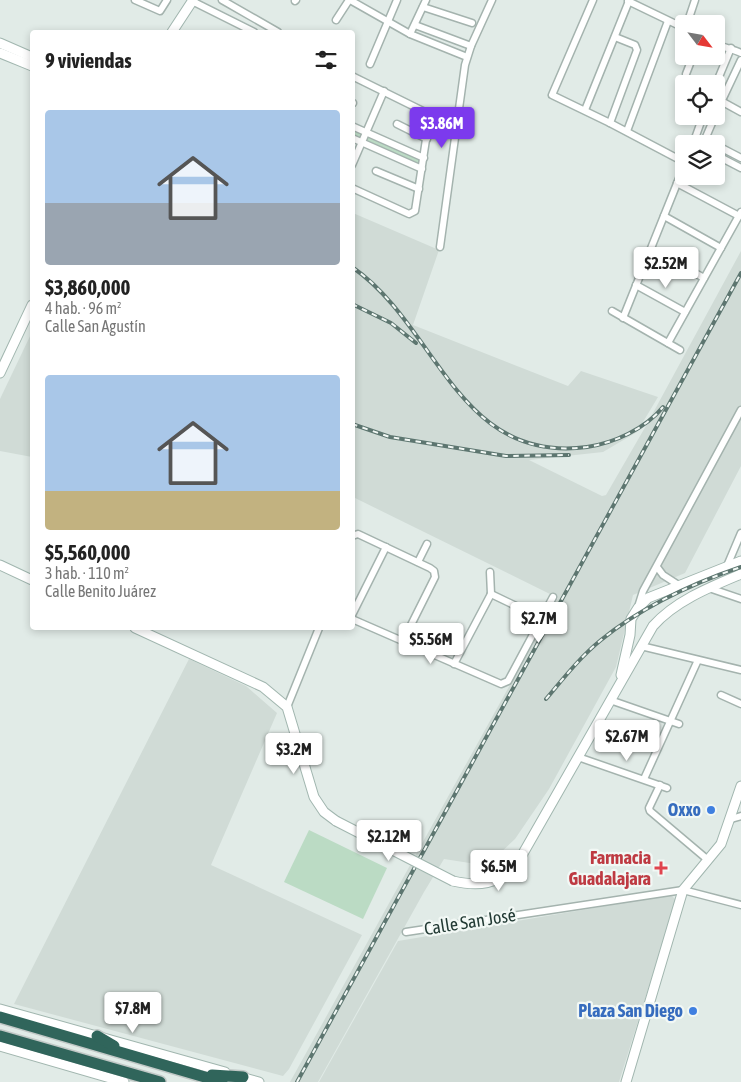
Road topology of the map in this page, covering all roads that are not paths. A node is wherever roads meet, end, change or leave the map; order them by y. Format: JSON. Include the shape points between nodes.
{"nodes":[{"id":1,"x":135,"y":0,"type":"edge"},
{"id":2,"x":166,"y":0,"type":"edge"},
{"id":3,"x":222,"y":0,"type":"edge"},
{"id":4,"x":349,"y":0,"type":"edge"},
{"id":5,"x":397,"y":0,"type":"edge"},
{"id":6,"x":426,"y":0,"type":"edge"},
{"id":7,"x":492,"y":0,"type":"edge"},
{"id":8,"x":593,"y":0,"type":"edge"},
{"id":9,"x":695,"y":0,"type":"edge"},
{"id":10,"x":193,"y":1,"type":"edge"},
{"id":11,"x":628,"y":1,"type":"edge"},
{"id":12,"x":423,"y":7,"type":"junction"},
{"id":13,"x":690,"y":15,"type":"edge"},
{"id":14,"x":336,"y":20,"type":"dead end"},
{"id":15,"x":388,"y":21,"type":"junction"},
{"id":16,"x":668,"y":21,"type":"junction"},
{"id":17,"x":472,"y":23,"type":"dead end"},
{"id":18,"x":675,"y":24,"type":"edge"},
{"id":19,"x":415,"y":25,"type":"junction"},
{"id":20,"x":173,"y":30,"type":"edge"},
{"id":21,"x":250,"y":30,"type":"edge"},
{"id":22,"x":274,"y":30,"type":"edge"},
{"id":23,"x":410,"y":34,"type":"junction"},
{"id":24,"x":615,"y":36,"type":"junction"},
{"id":25,"x":0,"y":43,"type":"edge"},
{"id":26,"x":471,"y":46,"type":"junction"},
{"id":27,"x":725,"y":49,"type":"edge"},
{"id":28,"x":730,"y":51,"type":"junction"},
{"id":29,"x":0,"y":53,"type":"edge"},
{"id":30,"x":741,"y":53,"type":"edge"},
{"id":31,"x":30,"y":56,"type":"edge"},
{"id":32,"x":467,"y":56,"type":"junction"},
{"id":33,"x":741,"y":61,"type":"edge"},
{"id":34,"x":370,"y":64,"type":"dead end"},
{"id":35,"x":30,"y":65,"type":"edge"},
{"id":36,"x":690,"y":65,"type":"edge"},
{"id":37,"x":686,"y":74,"type":"dead end"},
{"id":38,"x":720,"y":75,"type":"edge"},
{"id":39,"x":355,"y":77,"type":"edge"},
{"id":40,"x":384,"y":91,"type":"junction"},
{"id":41,"x":725,"y":93,"type":"edge"},
{"id":42,"x":725,"y":103,"type":"edge"},
{"id":43,"x":585,"y":110,"type":"junction"},
{"id":44,"x":741,"y":112,"type":"edge"},
{"id":45,"x":610,"y":123,"type":"junction"},
{"id":46,"x":397,"y":124,"type":"dead end"},
{"id":47,"x":700,"y":125,"type":"edge"},
{"id":48,"x":355,"y":127,"type":"edge"},
{"id":49,"x":627,"y":131,"type":"junction"},
{"id":50,"x":366,"y":132,"type":"junction"},
{"id":51,"x":697,"y":134,"type":"edge"},
{"id":52,"x":355,"y":139,"type":"edge"},
{"id":53,"x":427,"y":139,"type":"junction"},
{"id":54,"x":362,"y":142,"type":"junction"},
{"id":55,"x":725,"y":149,"type":"edge"},
{"id":56,"x":675,"y":157,"type":"edge"},
{"id":57,"x":355,"y":158,"type":"edge"},
{"id":58,"x":424,"y":158,"type":"junction"},
{"id":59,"x":741,"y":158,"type":"edge"},
{"id":60,"x":725,"y":160,"type":"edge"},
{"id":61,"x":741,"y":168,"type":"edge"},
{"id":62,"x":422,"y":169,"type":"junction"},
{"id":63,"x":376,"y":171,"type":"dead end"},
{"id":64,"x":676,"y":185,"type":"edge"},
{"id":65,"x":681,"y":185,"type":"edge"},
{"id":66,"x":355,"y":189,"type":"edge"},
{"id":67,"x":419,"y":189,"type":"junction"},
{"id":68,"x":740,"y":214,"type":"edge"},
{"id":69,"x":664,"y":216,"type":"junction"},
{"id":70,"x":440,"y":247,"type":"dead end"},
{"id":71,"x":721,"y":248,"type":"junction"},
{"id":72,"x":651,"y":249,"type":"junction"},
{"id":73,"x":704,"y":278,"type":"junction"},
{"id":74,"x":636,"y":286,"type":"junction"},
{"id":75,"x":30,"y":309,"type":"edge"},
{"id":76,"x":612,"y":311,"type":"dead end"},
{"id":77,"x":685,"y":312,"type":"junction"},
{"id":78,"x":623,"y":318,"type":"junction"},
{"id":79,"x":668,"y":343,"type":"junction"},
{"id":80,"x":680,"y":350,"type":"dead end"},
{"id":81,"x":0,"y":373,"type":"edge"},
{"id":82,"x":741,"y":410,"type":"edge"},
{"id":83,"x":741,"y":533,"type":"edge"},
{"id":84,"x":355,"y":535,"type":"edge"},
{"id":85,"x":427,"y":544,"type":"dead end"},
{"id":86,"x":386,"y":547,"type":"junction"},
{"id":87,"x":741,"y":561,"type":"edge"},
{"id":88,"x":418,"y":562,"type":"junction"},
{"id":89,"x":0,"y":565,"type":"edge"},
{"id":90,"x":727,"y":566,"type":"junction"},
{"id":91,"x":657,"y":567,"type":"junction"},
{"id":92,"x":490,"y":572,"type":"dead end"},
{"id":93,"x":741,"y":574,"type":"edge"},
{"id":94,"x":30,"y":579,"type":"edge"},
{"id":95,"x":680,"y":586,"type":"junction"},
{"id":96,"x":710,"y":588,"type":"junction"},
{"id":97,"x":491,"y":594,"type":"junction"},
{"id":98,"x":553,"y":597,"type":"dead end"},
{"id":99,"x":741,"y":598,"type":"edge"},
{"id":100,"x":638,"y":608,"type":"junction"},
{"id":101,"x":355,"y":609,"type":"edge"},
{"id":102,"x":541,"y":618,"type":"junction"},
{"id":103,"x":355,"y":620,"type":"edge"},
{"id":104,"x":139,"y":630,"type":"edge"},
{"id":105,"x":317,"y":630,"type":"edge"},
{"id":106,"x":403,"y":641,"type":"junction"},
{"id":107,"x":641,"y":646,"type":"junction"},
{"id":108,"x":698,"y":660,"type":"junction"},
{"id":109,"x":454,"y":664,"type":"junction"},
{"id":110,"x":741,"y":670,"type":"edge"},
{"id":111,"x":620,"y":682,"type":"junction"},
{"id":112,"x":721,"y":695,"type":"dead end"},
{"id":113,"x":610,"y":700,"type":"junction"},
{"id":114,"x":741,"y":704,"type":"edge"},
{"id":115,"x":287,"y":707,"type":"junction"},
{"id":116,"x":670,"y":721,"type":"junction"},
{"id":117,"x":679,"y":724,"type":"dead end"},
{"id":118,"x":578,"y":757,"type":"junction"},
{"id":119,"x":644,"y":779,"type":"junction"},
{"id":120,"x":660,"y":785,"type":"junction"},
{"id":121,"x":741,"y":786,"type":"edge"},
{"id":122,"x":667,"y":788,"type":"dead end"},
{"id":123,"x":741,"y":816,"type":"edge"},
{"id":124,"x":731,"y":819,"type":"junction"},
{"id":125,"x":708,"y":860,"type":"junction"},
{"id":126,"x":683,"y":890,"type":"junction"},
{"id":127,"x":741,"y":905,"type":"edge"},
{"id":128,"x":406,"y":932,"type":"dead end"},
{"id":129,"x":1,"y":1012,"type":"edge"},
{"id":130,"x":0,"y":1036,"type":"edge"},
{"id":131,"x":97,"y":1036,"type":"junction"},
{"id":132,"x":0,"y":1046,"type":"edge"},
{"id":133,"x":128,"y":1055,"type":"junction"},
{"id":134,"x":94,"y":1063,"type":"junction"},
{"id":135,"x":194,"y":1074,"type":"junction"},
{"id":136,"x":242,"y":1077,"type":"junction"},
{"id":137,"x":124,"y":1082,"type":"edge"},
{"id":138,"x":160,"y":1082,"type":"edge"},
{"id":139,"x":222,"y":1082,"type":"edge"},
{"id":140,"x":259,"y":1082,"type":"edge"},
{"id":141,"x":626,"y":1082,"type":"edge"}],
"edges":[{"from":1,"to":2,"type":"street","via":[[160,11]]},
{"from":3,"to":22,"type":"street"},
{"from":4,"to":14,"type":"street"},
{"from":4,"to":15,"type":"street"},
{"from":5,"to":15,"type":"street"},
{"from":6,"to":12,"type":"street"},
{"from":7,"to":26,"type":"street"},
{"from":8,"to":43,"type":"street","via":[[552,95]]},
{"from":9,"to":13,"type":"street"},
{"from":10,"to":20,"type":"street"},
{"from":10,"to":21,"type":"street"},
{"from":11,"to":16,"type":"street"},
{"from":11,"to":24,"type":"street"},
{"from":12,"to":17,"type":"street"},
{"from":12,"to":19,"type":"street"},
{"from":15,"to":23,"type":"street"},
{"from":15,"to":34,"type":"street"},
{"from":16,"to":18,"type":"street"},
{"from":16,"to":49,"type":"street"},
{"from":19,"to":23,"type":"street"},
{"from":19,"to":26,"type":"street"},
{"from":23,"to":32,"type":"street"},
{"from":24,"to":43,"type":"street"},
{"from":24,"to":45,"type":"street","via":[[635,45],[637,50]]},
{"from":25,"to":31,"type":"street"},
{"from":26,"to":32,"type":"street"},
{"from":27,"to":28,"type":"street"},
{"from":28,"to":30,"type":"street"},
{"from":28,"to":33,"type":"street"},
{"from":28,"to":38,"type":"street"},
{"from":29,"to":35,"type":"street"},
{"from":32,"to":70,"type":"street"},
{"from":33,"to":41,"type":"street"},
{"from":36,"to":37,"type":"street"},
{"from":39,"to":40,"type":"street"},
{"from":40,"to":50,"type":"street"},
{"from":40,"to":53,"type":"street","via":[[427,113],[430,120]]},
{"from":42,"to":44,"type":"street"},
{"from":43,"to":45,"type":"street"},
{"from":45,"to":49,"type":"street"},
{"from":46,"to":53,"type":"street"},
{"from":47,"to":51,"type":"street"},
{"from":48,"to":50,"type":"street"},
{"from":49,"to":56,"type":"street"},
{"from":50,"to":54,"type":"street"},
{"from":50,"to":58,"type":"street"},
{"from":52,"to":54,"type":"street"},
{"from":53,"to":58,"type":"street"},
{"from":54,"to":57,"type":"street"},
{"from":54,"to":62,"type":"street"},
{"from":55,"to":59,"type":"street"},
{"from":58,"to":62,"type":"street"},
{"from":60,"to":61,"type":"street"},
{"from":62,"to":67,"type":"street"},
{"from":63,"to":67,"type":"street"},
{"from":64,"to":69,"type":"street"},
{"from":65,"to":68,"type":"street"},
{"from":66,"to":67,"type":"street","via":[[409,214],[416,209]]},
{"from":68,"to":71,"type":"street"},
{"from":69,"to":71,"type":"street"},
{"from":69,"to":72,"type":"street"},
{"from":71,"to":73,"type":"street"},
{"from":72,"to":73,"type":"street"},
{"from":72,"to":74,"type":"street"},
{"from":73,"to":77,"type":"street"},
{"from":74,"to":77,"type":"street"},
{"from":74,"to":78,"type":"street"},
{"from":75,"to":81,"type":"street"},
{"from":76,"to":78,"type":"street"},
{"from":77,"to":79,"type":"street"},
{"from":78,"to":79,"type":"street"},
{"from":79,"to":80,"type":"street"},
{"from":82,"to":91,"type":"street"},
{"from":83,"to":90,"type":"street"},
{"from":84,"to":86,"type":"street"},
{"from":85,"to":88,"type":"street"},
{"from":86,"to":88,"type":"street"},
{"from":86,"to":101,"type":"street"},
{"from":87,"to":90,"type":"street"},
{"from":88,"to":106,"type":"street","via":[[434,571],[435,577]]},
{"from":89,"to":94,"type":"street"},
{"from":90,"to":95,"type":"street"},
{"from":91,"to":95,"type":"street"},
{"from":91,"to":100,"type":"street","via":[[643,591]]},
{"from":92,"to":97,"type":"street"},
{"from":93,"to":96,"type":"street"},
{"from":95,"to":100,"type":"street","via":[[648,598]]},
{"from":96,"to":99,"type":"street"},
{"from":96,"to":107,"type":"street","via":[[667,611]]},
{"from":97,"to":102,"type":"street"},
{"from":97,"to":109,"type":"street"},
{"from":98,"to":102,"type":"street"},
{"from":100,"to":111,"type":"street","via":[[631,620]]},
{"from":102,"to":109,"type":"street","via":[[505,683]]},
{"from":103,"to":106,"type":"street"},
{"from":104,"to":115,"type":"street","via":[[263,687]]},
{"from":105,"to":115,"type":"street"},
{"from":106,"to":109,"type":"street"},
{"from":107,"to":108,"type":"street"},
{"from":107,"to":111,"type":"street"},
{"from":108,"to":110,"type":"street"},
{"from":108,"to":116,"type":"street"},
{"from":111,"to":113,"type":"street"},
{"from":112,"to":114,"type":"street"},
{"from":113,"to":116,"type":"street"},
{"from":113,"to":118,"type":"street"},
{"from":115,"to":118,"type":"street","bridge":true,"via":[[314,797],[324,812],[453,881],[479,885],[506,875],[525,852]]},
{"from":116,"to":117,"type":"street"},
{"from":116,"to":119,"type":"street"},
{"from":118,"to":119,"type":"street"},
{"from":119,"to":120,"type":"street"},
{"from":120,"to":122,"type":"street"},
{"from":120,"to":125,"type":"street","via":[[650,811]]},
{"from":121,"to":124,"type":"street"},
{"from":123,"to":124,"type":"street"},
{"from":124,"to":125,"type":"street","via":[[721,844]]},
{"from":125,"to":126,"type":"street"},
{"from":126,"to":127,"type":"street","name":"Calle San José"},
{"from":126,"to":128,"type":"street","name":"Calle San José"},
{"from":126,"to":141,"type":"street"},
{"from":129,"to":131,"type":"street"},
{"from":129,"to":133,"type":"highway"},
{"from":130,"to":134,"type":"highway"},
{"from":131,"to":133,"type":"highway"},
{"from":131,"to":136,"type":"street"},
{"from":132,"to":137,"type":"street"},
{"from":133,"to":135,"type":"highway"},
{"from":134,"to":137,"type":"highway"},
{"from":134,"to":138,"type":"highway"},
{"from":135,"to":136,"type":"highway"},
{"from":135,"to":139,"type":"highway"},
{"from":136,"to":140,"type":"street"}]}
